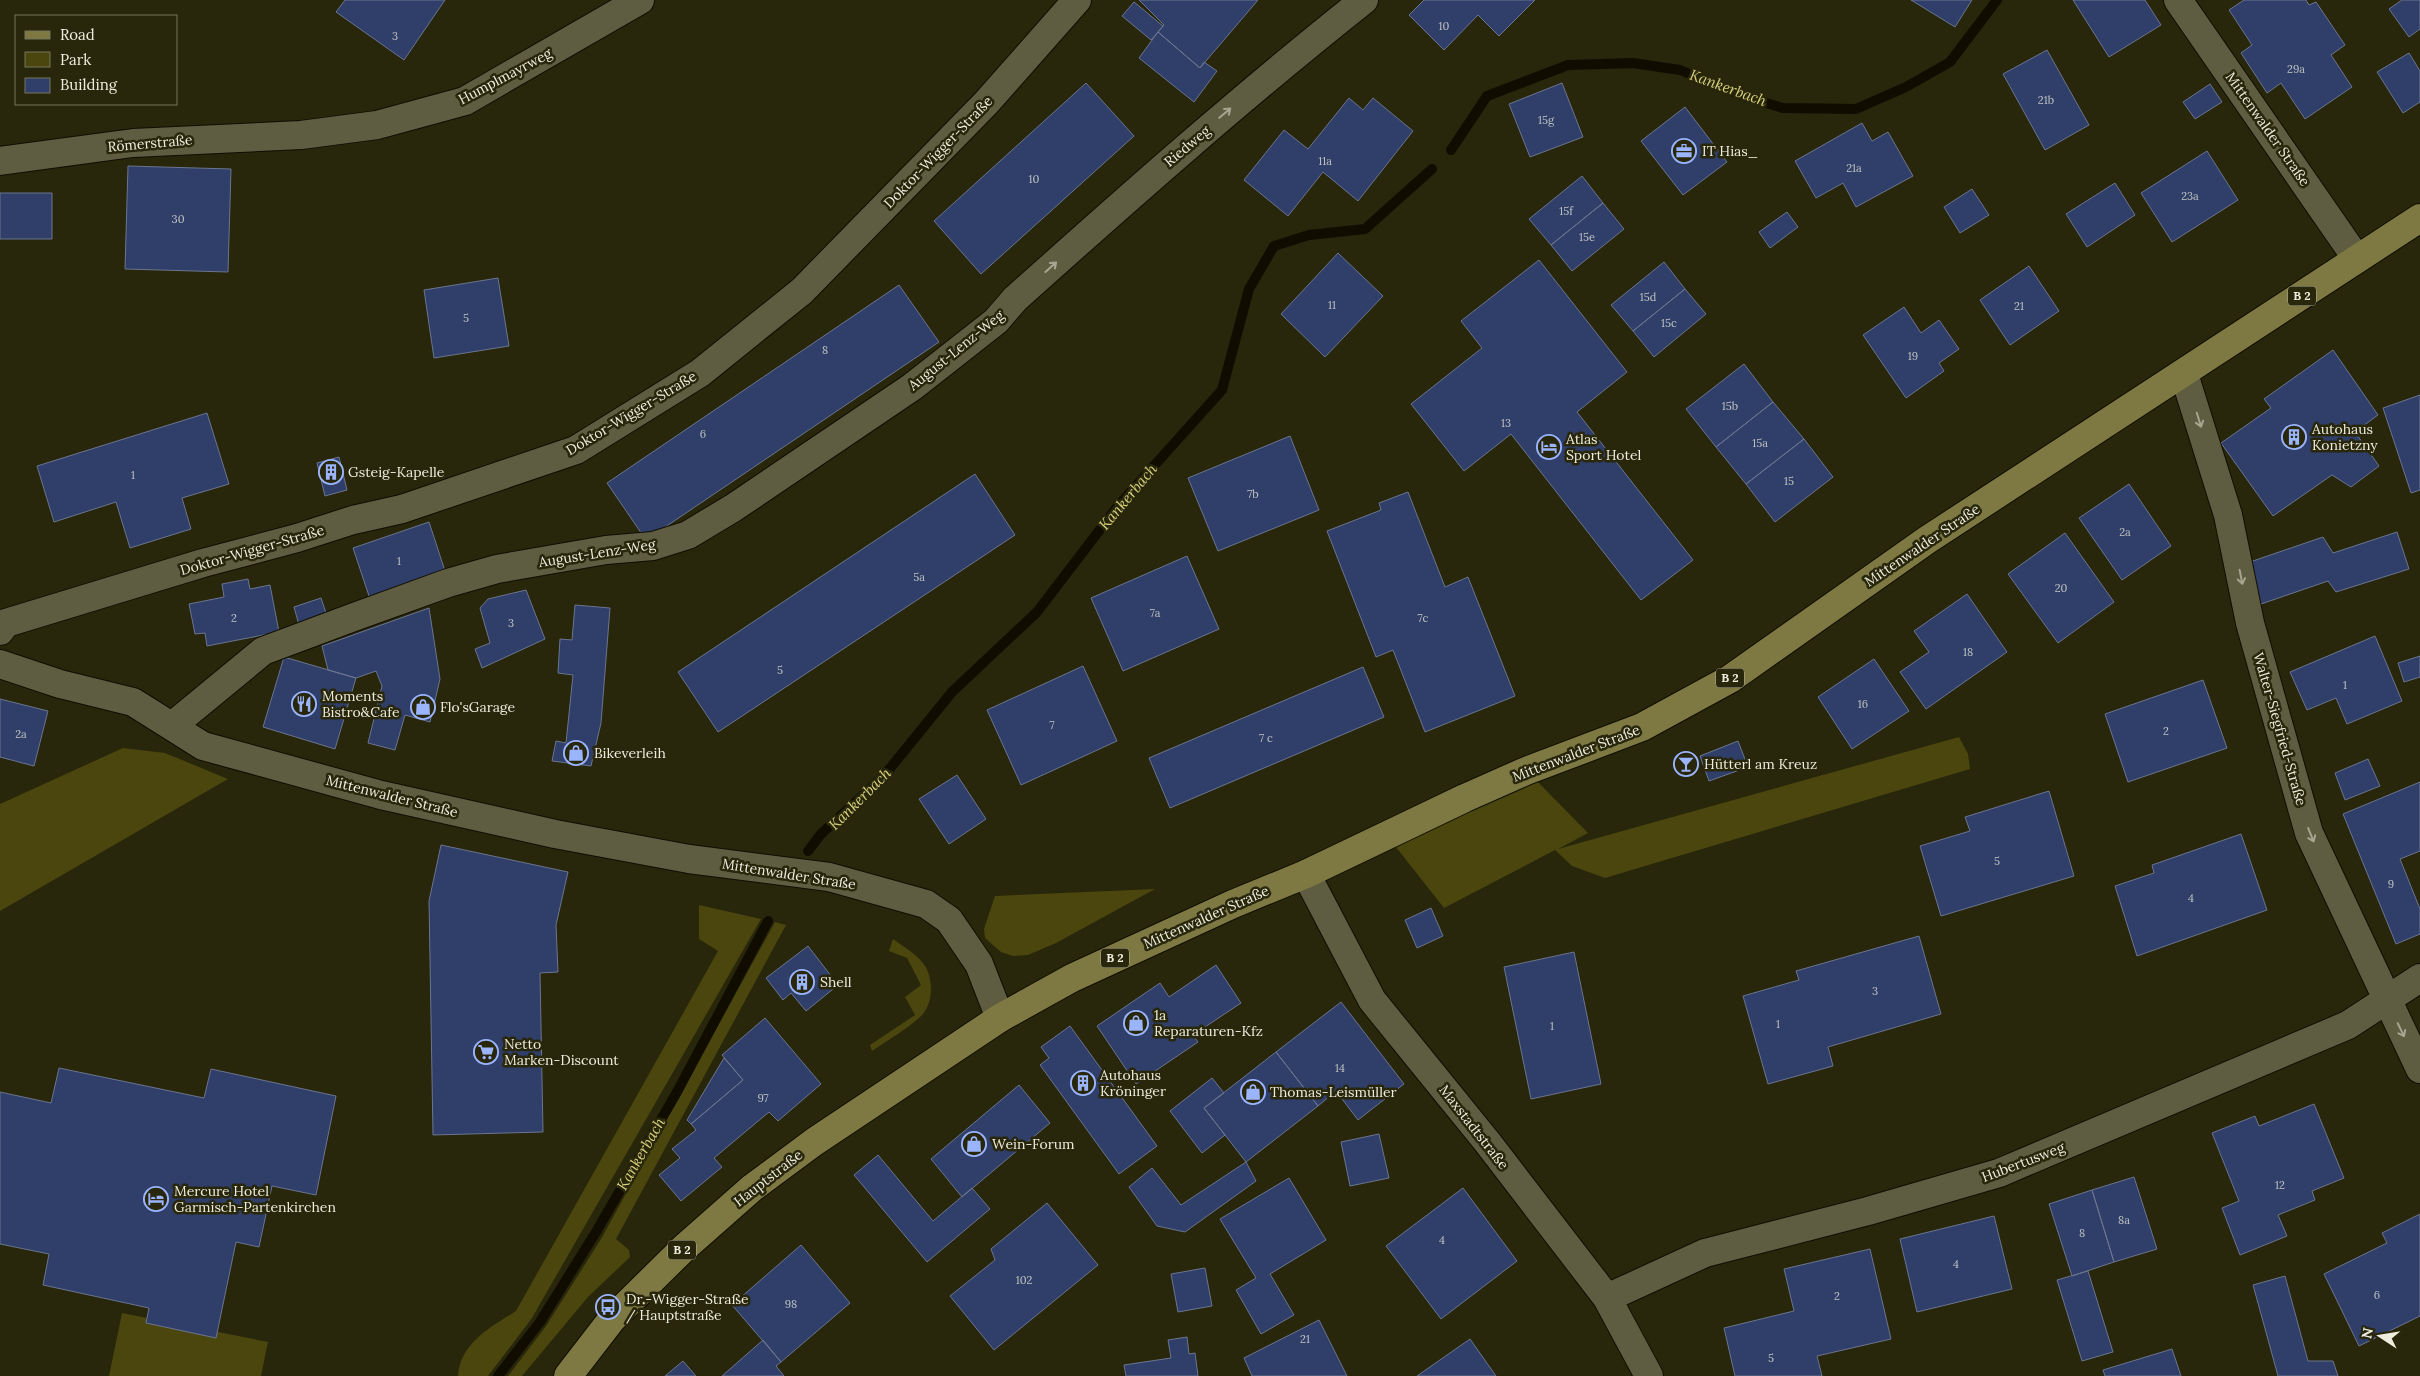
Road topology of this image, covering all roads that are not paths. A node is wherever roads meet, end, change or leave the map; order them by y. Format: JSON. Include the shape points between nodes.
{"nodes":[{"id":1,"x":640,"y":0,"type":"edge"},
{"id":2,"x":1078,"y":0,"type":"edge"},
{"id":3,"x":1364,"y":0,"type":"edge"},
{"id":4,"x":2178,"y":0,"type":"edge"},
{"id":5,"x":301,"y":135,"type":"joint"},
{"id":6,"x":0,"y":161,"type":"edge"},
{"id":7,"x":2420,"y":218,"type":"edge"},
{"id":8,"x":2358,"y":259,"type":"junction"},
{"id":9,"x":1015,"y":300,"type":"joint"},
{"id":10,"x":2184,"y":374,"type":"junction"},
{"id":11,"x":0,"y":630,"type":"edge"},
{"id":12,"x":0,"y":664,"type":"edge"},
{"id":13,"x":172,"y":726,"type":"junction"},
{"id":14,"x":1306,"y":874,"type":"junction"},
{"id":15,"x":2420,"y":978,"type":"edge"},
{"id":16,"x":2387,"y":1000,"type":"junction"},
{"id":17,"x":1000,"y":1018,"type":"junction"},
{"id":18,"x":2420,"y":1069,"type":"edge"},
{"id":19,"x":1607,"y":1298,"type":"junction"},
{"id":20,"x":568,"y":1376,"type":"edge"},
{"id":21,"x":1650,"y":1376,"type":"edge"}],
"edges":[{"from":1,"to":5,"type":"street","name":"Humplmayrweg","via":[[464,102],[377,124]]},
{"from":2,"to":11,"type":"street","name":"Doktor-Wigger-Straße","via":[[986,103],[802,291],[700,373],[576,450],[402,509],[353,520],[6,622]]},
{"from":9,"to":3,"type":"street","name":"Riedweg","one_way":true,"via":[[1168,162]]},
{"from":4,"to":8,"type":"street","name":"Mittenwalder Straße"},
{"from":5,"to":6,"type":"street","name":"Römerstraße","via":[[133,143]]},
{"from":7,"to":8,"type":"main road","name":"Mittenwalder Straße","number":"B 2"},
{"from":8,"to":10,"type":"main road","name":"Mittenwalder Straße","number":"B 2"},
{"from":9,"to":13,"type":"street","name":"August-Lenz-Weg","via":[[996,321],[912,386],[688,535],[653,546],[606,550],[497,569],[448,583],[263,651]]},
{"from":10,"to":14,"type":"main road","name":"Mittenwalder Straße","number":"B 2","via":[[1928,540],[1730,678],[1642,727],[1526,771]]},
{"from":10,"to":16,"type":"street","name":"Walter-Siegfried-Straße","one_way":true,"via":[[2228,515],[2250,623],[2309,833]]},
{"from":12,"to":13,"type":"street","name":"Mittenwalder Straße","via":[[60,684],[133,702]]},
{"from":13,"to":17,"type":"street","name":"Mittenwalder Straße","via":[[203,746],[381,795],[555,834],[689,859],[829,877],[926,904],[949,920],[979,964]]},
{"from":14,"to":17,"type":"main road","name":"Mittenwalder Straße","number":"B 2","via":[[1072,978]]},
{"from":14,"to":19,"type":"street","name":"Maxstadtstraße","via":[[1372,1000],[1488,1143]]},
{"from":15,"to":16,"type":"street","name":"Hubertusweg"},
{"from":16,"to":18,"type":"street","name":"Walter-Siegfried-Straße","one_way":true},
{"from":16,"to":19,"type":"street","name":"Hubertusweg","via":[[2348,1025],[1999,1174],[1705,1253]]},
{"from":17,"to":20,"type":"main road","name":"Hauptstraße","number":"B 2","via":[[814,1142],[752,1188],[684,1248],[612,1319]]},
{"from":19,"to":21,"type":"street","name":"Maxstadtstraße"}]}
